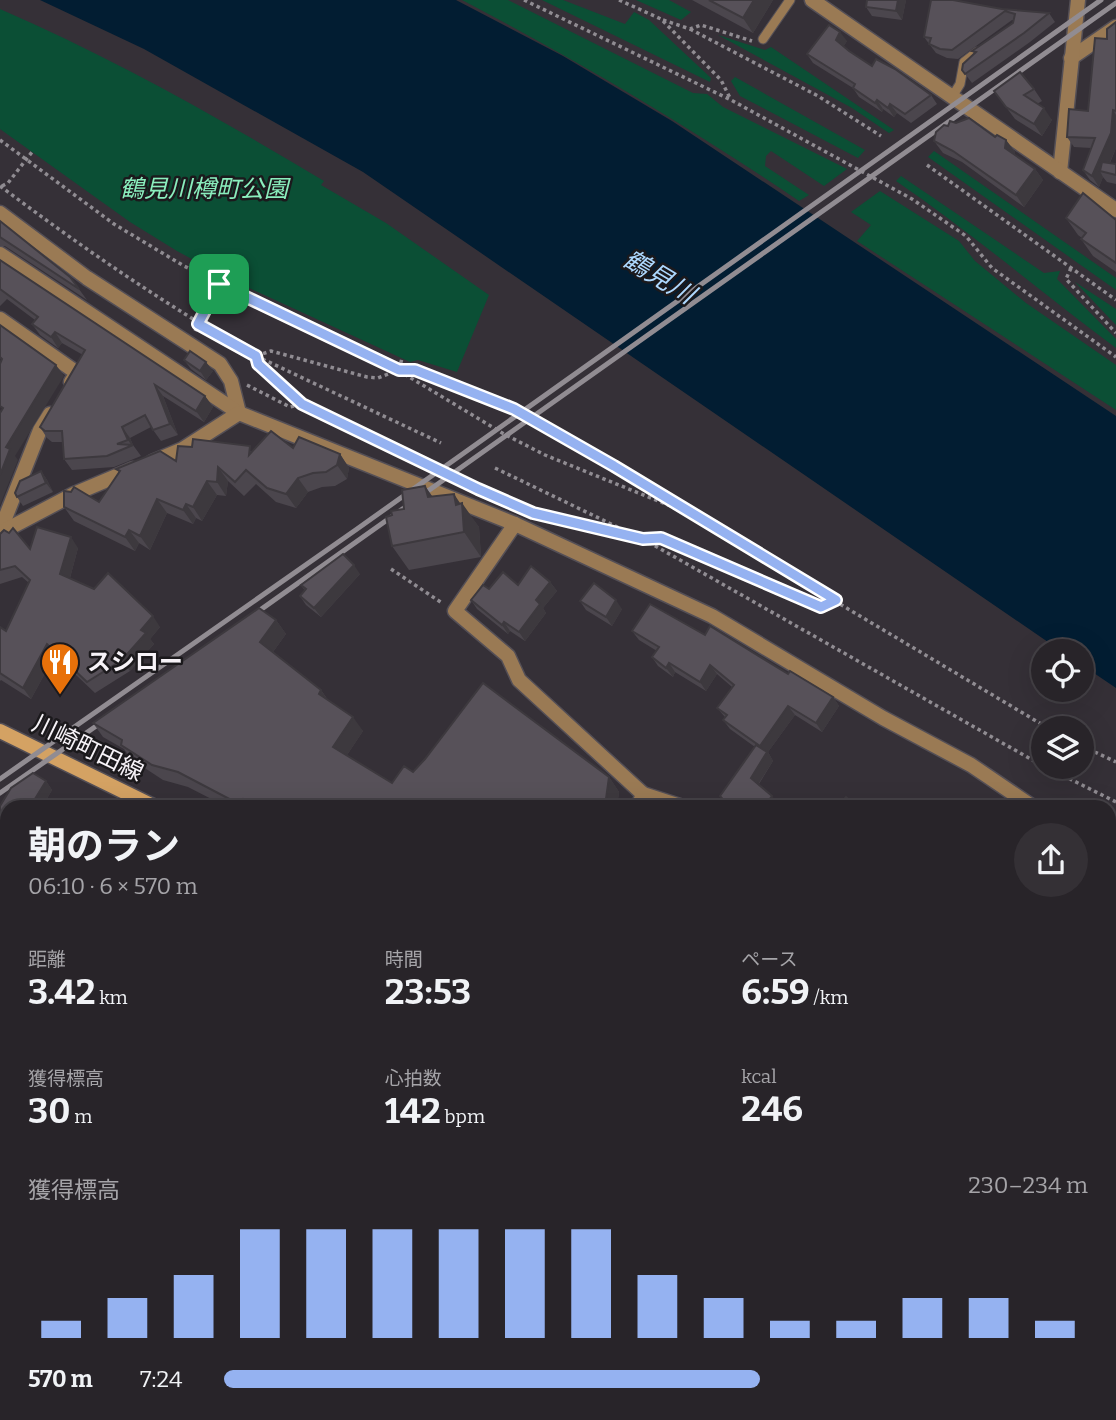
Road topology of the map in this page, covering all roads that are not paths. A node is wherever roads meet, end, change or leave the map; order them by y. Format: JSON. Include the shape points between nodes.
{"nodes":[{"id":1,"x":790,"y":0,"type":"edge"},
{"id":2,"x":812,"y":0,"type":"edge"},
{"id":3,"x":1078,"y":0,"type":"edge"},
{"id":4,"x":1116,"y":27,"type":"edge"},
{"id":5,"x":763,"y":39,"type":"road end"},
{"id":6,"x":984,"y":47,"type":"edge"},
{"id":7,"x":1071,"y":58,"type":"junction"},
{"id":8,"x":952,"y":97,"type":"junction"},
{"id":9,"x":1060,"y":172,"type":"junction"},
{"id":10,"x":1116,"y":210,"type":"edge"},
{"id":11,"x":0,"y":213,"type":"edge"},
{"id":12,"x":0,"y":254,"type":"edge"},
{"id":13,"x":0,"y":319,"type":"edge"},
{"id":14,"x":239,"y":413,"type":"junction"},
{"id":15,"x":515,"y":524,"type":"junction"},
{"id":16,"x":0,"y":532,"type":"edge"},
{"id":17,"x":0,"y":731,"type":"edge"},
{"id":18,"x":131,"y":800,"type":"edge"},
{"id":19,"x":640,"y":800,"type":"edge"},
{"id":20,"x":1023,"y":800,"type":"edge"}],
"edges":[{"from":1,"to":5,"type":"lane"},
{"from":2,"to":8,"type":"street"},
{"from":3,"to":7,"type":"street"},
{"from":4,"to":7,"type":"street"},
{"from":6,"to":8,"type":"lane","via":[[964,62]]},
{"from":7,"to":9,"type":"street"},
{"from":8,"to":9,"type":"street"},
{"from":9,"to":10,"type":"street"},
{"from":11,"to":14,"type":"street","via":[[87,278],[220,364],[231,382]]},
{"from":12,"to":14,"type":"street"},
{"from":13,"to":16,"type":"street","via":[[77,373],[40,430]]},
{"from":14,"to":15,"type":"street"},
{"from":14,"to":16,"type":"street","via":[[183,450],[74,494]]},
{"from":15,"to":19,"type":"street","via":[[455,611],[508,656],[519,680]]},
{"from":15,"to":20,"type":"street","via":[[712,616],[971,765]]},
{"from":17,"to":18,"type":"main road","name":"川崎町田線"}]}
